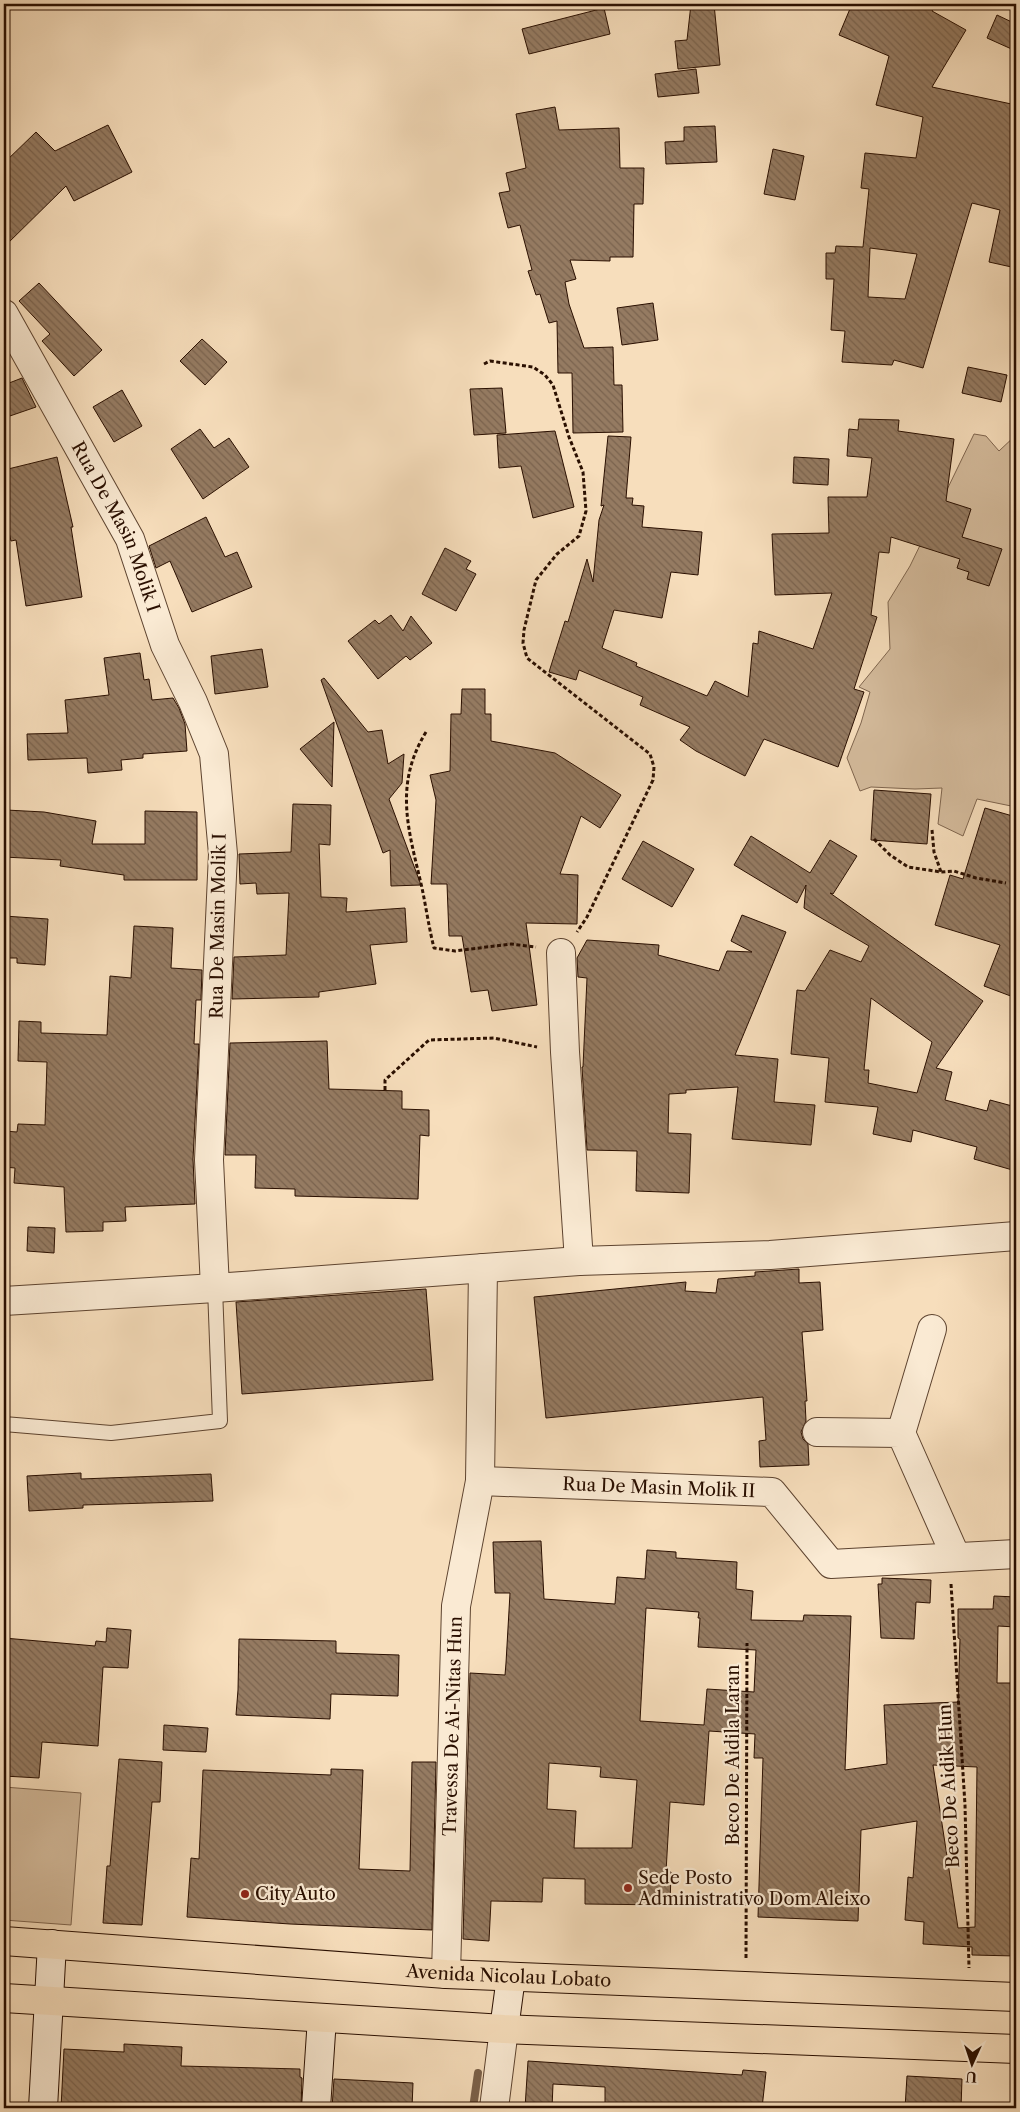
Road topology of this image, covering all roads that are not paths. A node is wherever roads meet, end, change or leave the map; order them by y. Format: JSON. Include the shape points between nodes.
{"nodes":[{"id":1,"x":4,"y":314,"type":"edge"},
{"id":2,"x":561,"y":953,"type":"road end"},
{"id":3,"x":1016,"y":1236,"type":"edge"},
{"id":4,"x":579,"y":1261,"type":"junction"},
{"id":5,"x":483,"y":1268,"type":"junction"},
{"id":6,"x":215,"y":1288,"type":"junction"},
{"id":7,"x":4,"y":1301,"type":"edge"},
{"id":8,"x":932,"y":1329,"type":"dead end"},
{"id":9,"x":4,"y":1424,"type":"edge"},
{"id":10,"x":817,"y":1432,"type":"dead end"},
{"id":11,"x":901,"y":1433,"type":"junction"},
{"id":12,"x":480,"y":1481,"type":"junction"},
{"id":13,"x":1016,"y":1554,"type":"edge"},
{"id":14,"x":953,"y":1566,"type":"junction"},
{"id":15,"x":4,"y":1941,"type":"edge"},
{"id":16,"x":52,"y":1944,"type":"junction"},
{"id":17,"x":446,"y":1974,"type":"junction"},
{"id":18,"x":511,"y":1977,"type":"junction"},
{"id":19,"x":1016,"y":1997,"type":"edge"},
{"id":20,"x":4,"y":1998,"type":"edge"},
{"id":21,"x":47,"y":2002,"type":"junction"},
{"id":22,"x":322,"y":2018,"type":"junction"},
{"id":23,"x":504,"y":2029,"type":"junction"},
{"id":24,"x":1016,"y":2049,"type":"edge"},
{"id":25,"x":43,"y":2108,"type":"edge"},
{"id":26,"x":316,"y":2108,"type":"edge"},
{"id":27,"x":494,"y":2108,"type":"edge"}],
"edges":[{"from":1,"to":6,"type":"street","name":"Rua De Masin Molik I","via":[[130,539],[165,645],[214,754],[222,854],[209,1160]]},
{"from":2,"to":4,"type":"street"},
{"from":3,"to":4,"type":"street","via":[[770,1255]]},
{"from":4,"to":5,"type":"street"},
{"from":5,"to":6,"type":"street"},
{"from":5,"to":12,"type":"street"},
{"from":6,"to":7,"type":"street"},
{"from":6,"to":9,"type":"lane","via":[[220,1421],[111,1433]]},
{"from":8,"to":11,"type":"street"},
{"from":10,"to":11,"type":"street"},
{"from":11,"to":14,"type":"street"},
{"from":12,"to":14,"type":"street","name":"Rua De Masin Molik II","via":[[772,1492],[831,1564]]},
{"from":12,"to":17,"type":"street","name":"Travessa De Ai-Nitas Hun","via":[[456,1606]]},
{"from":13,"to":14,"type":"street","name":"Rua De Masin Molik II"},
{"from":15,"to":16,"type":"main road","name":"Avenida Nicolau Lobato"},
{"from":16,"to":17,"type":"main road","name":"Avenida Nicolau Lobato"},
{"from":16,"to":21,"type":"street"},
{"from":17,"to":18,"type":"main road","name":"Avenida Nicolau Lobato"},
{"from":18,"to":19,"type":"main road","name":"Avenida Nicolau Lobato"},
{"from":18,"to":23,"type":"street"},
{"from":20,"to":21,"type":"main road"},
{"from":21,"to":22,"type":"main road"},
{"from":21,"to":25,"type":"street"},
{"from":22,"to":23,"type":"main road"},
{"from":22,"to":26,"type":"street"},
{"from":23,"to":24,"type":"main road"},
{"from":23,"to":27,"type":"street"}]}
